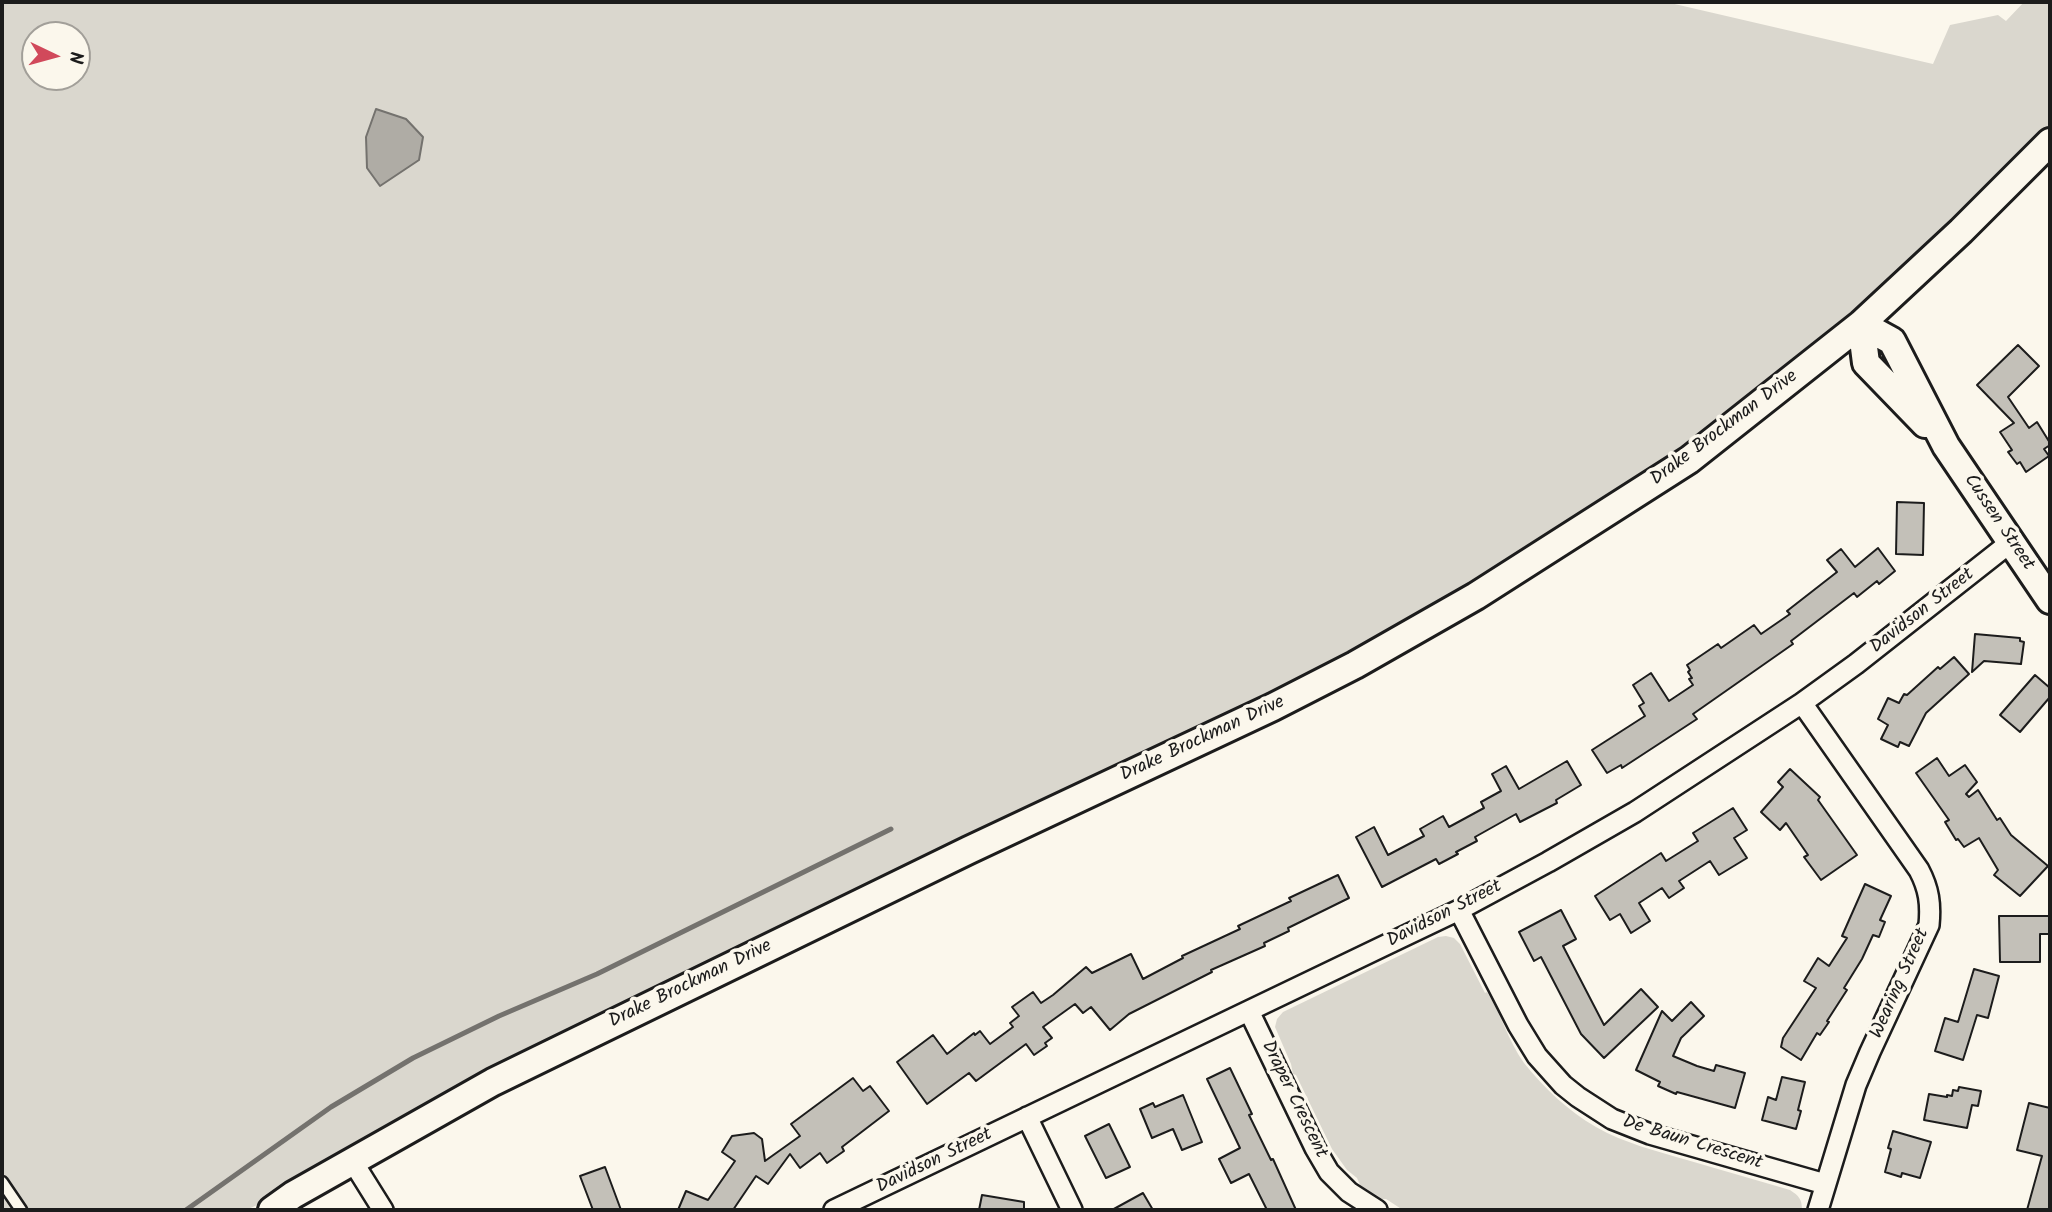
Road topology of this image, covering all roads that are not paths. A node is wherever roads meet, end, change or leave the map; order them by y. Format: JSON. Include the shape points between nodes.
{"nodes":[{"id":1,"x":2050,"y":142,"type":"edge"},
{"id":2,"x":1861,"y":324,"type":"junction"},
{"id":3,"x":2011,"y":542,"type":"junction"},
{"id":4,"x":2050,"y":600,"type":"edge"},
{"id":5,"x":1802,"y":703,"type":"junction"},
{"id":6,"x":1459,"y":910,"type":"junction"},
{"id":7,"x":1249,"y":1011,"type":"junction"},
{"id":8,"x":1027,"y":1117,"type":"junction"},
{"id":9,"x":353,"y":1162,"type":"junction"},
{"id":10,"x":2,"y":1182,"type":"edge"},
{"id":11,"x":1825,"y":1184,"type":"junction"},
{"id":12,"x":21,"y":1210,"type":"edge"},
{"id":13,"x":271,"y":1210,"type":"edge"},
{"id":14,"x":383,"y":1210,"type":"edge"},
{"id":15,"x":834,"y":1210,"type":"edge"},
{"id":16,"x":1072,"y":1210,"type":"edge"},
{"id":17,"x":1377,"y":1210,"type":"edge"},
{"id":18,"x":1818,"y":1210,"type":"edge"}],
"edges":[{"from":1,"to":2,"type":"main road","name":"Drake Brockman Drive"},
{"from":2,"to":3,"type":"main road","name":"Cussen Street","via":[[1892,341],[1947,446]]},
{"from":2,"to":9,"type":"main road","name":"Drake Brockman Drive","via":[[1689,460],[1476,596],[1355,665],[493,1082]]},
{"from":3,"to":4,"type":"main road","name":"Cussen Street"},
{"from":3,"to":5,"type":"street","name":"Davidson Street"},
{"from":5,"to":6,"type":"street","name":"Davidson Street","via":[[1635,812]]},
{"from":5,"to":11,"type":"street","name":"Wearing Street","via":[[1919,870],[1931,902],[1928,925],[1856,1085]]},
{"from":6,"to":7,"type":"street","name":"Davidson Street"},
{"from":6,"to":11,"type":"street","name":"De Baun Crescent","via":[[1537,1056],[1578,1097],[1612,1119],[1650,1134]]},
{"from":7,"to":8,"type":"street","name":"Davidson Street"},
{"from":7,"to":17,"type":"street","name":"Draper Crescent","via":[[1329,1172]]},
{"from":8,"to":15,"type":"street","name":"Davidson Street"},
{"from":8,"to":16,"type":"street"},
{"from":9,"to":13,"type":"main road","name":"Drake Brockman Drive"},
{"from":9,"to":14,"type":"street"},
{"from":10,"to":12,"type":"lane"},
{"from":11,"to":18,"type":"street","name":"Wearing Street"}]}
